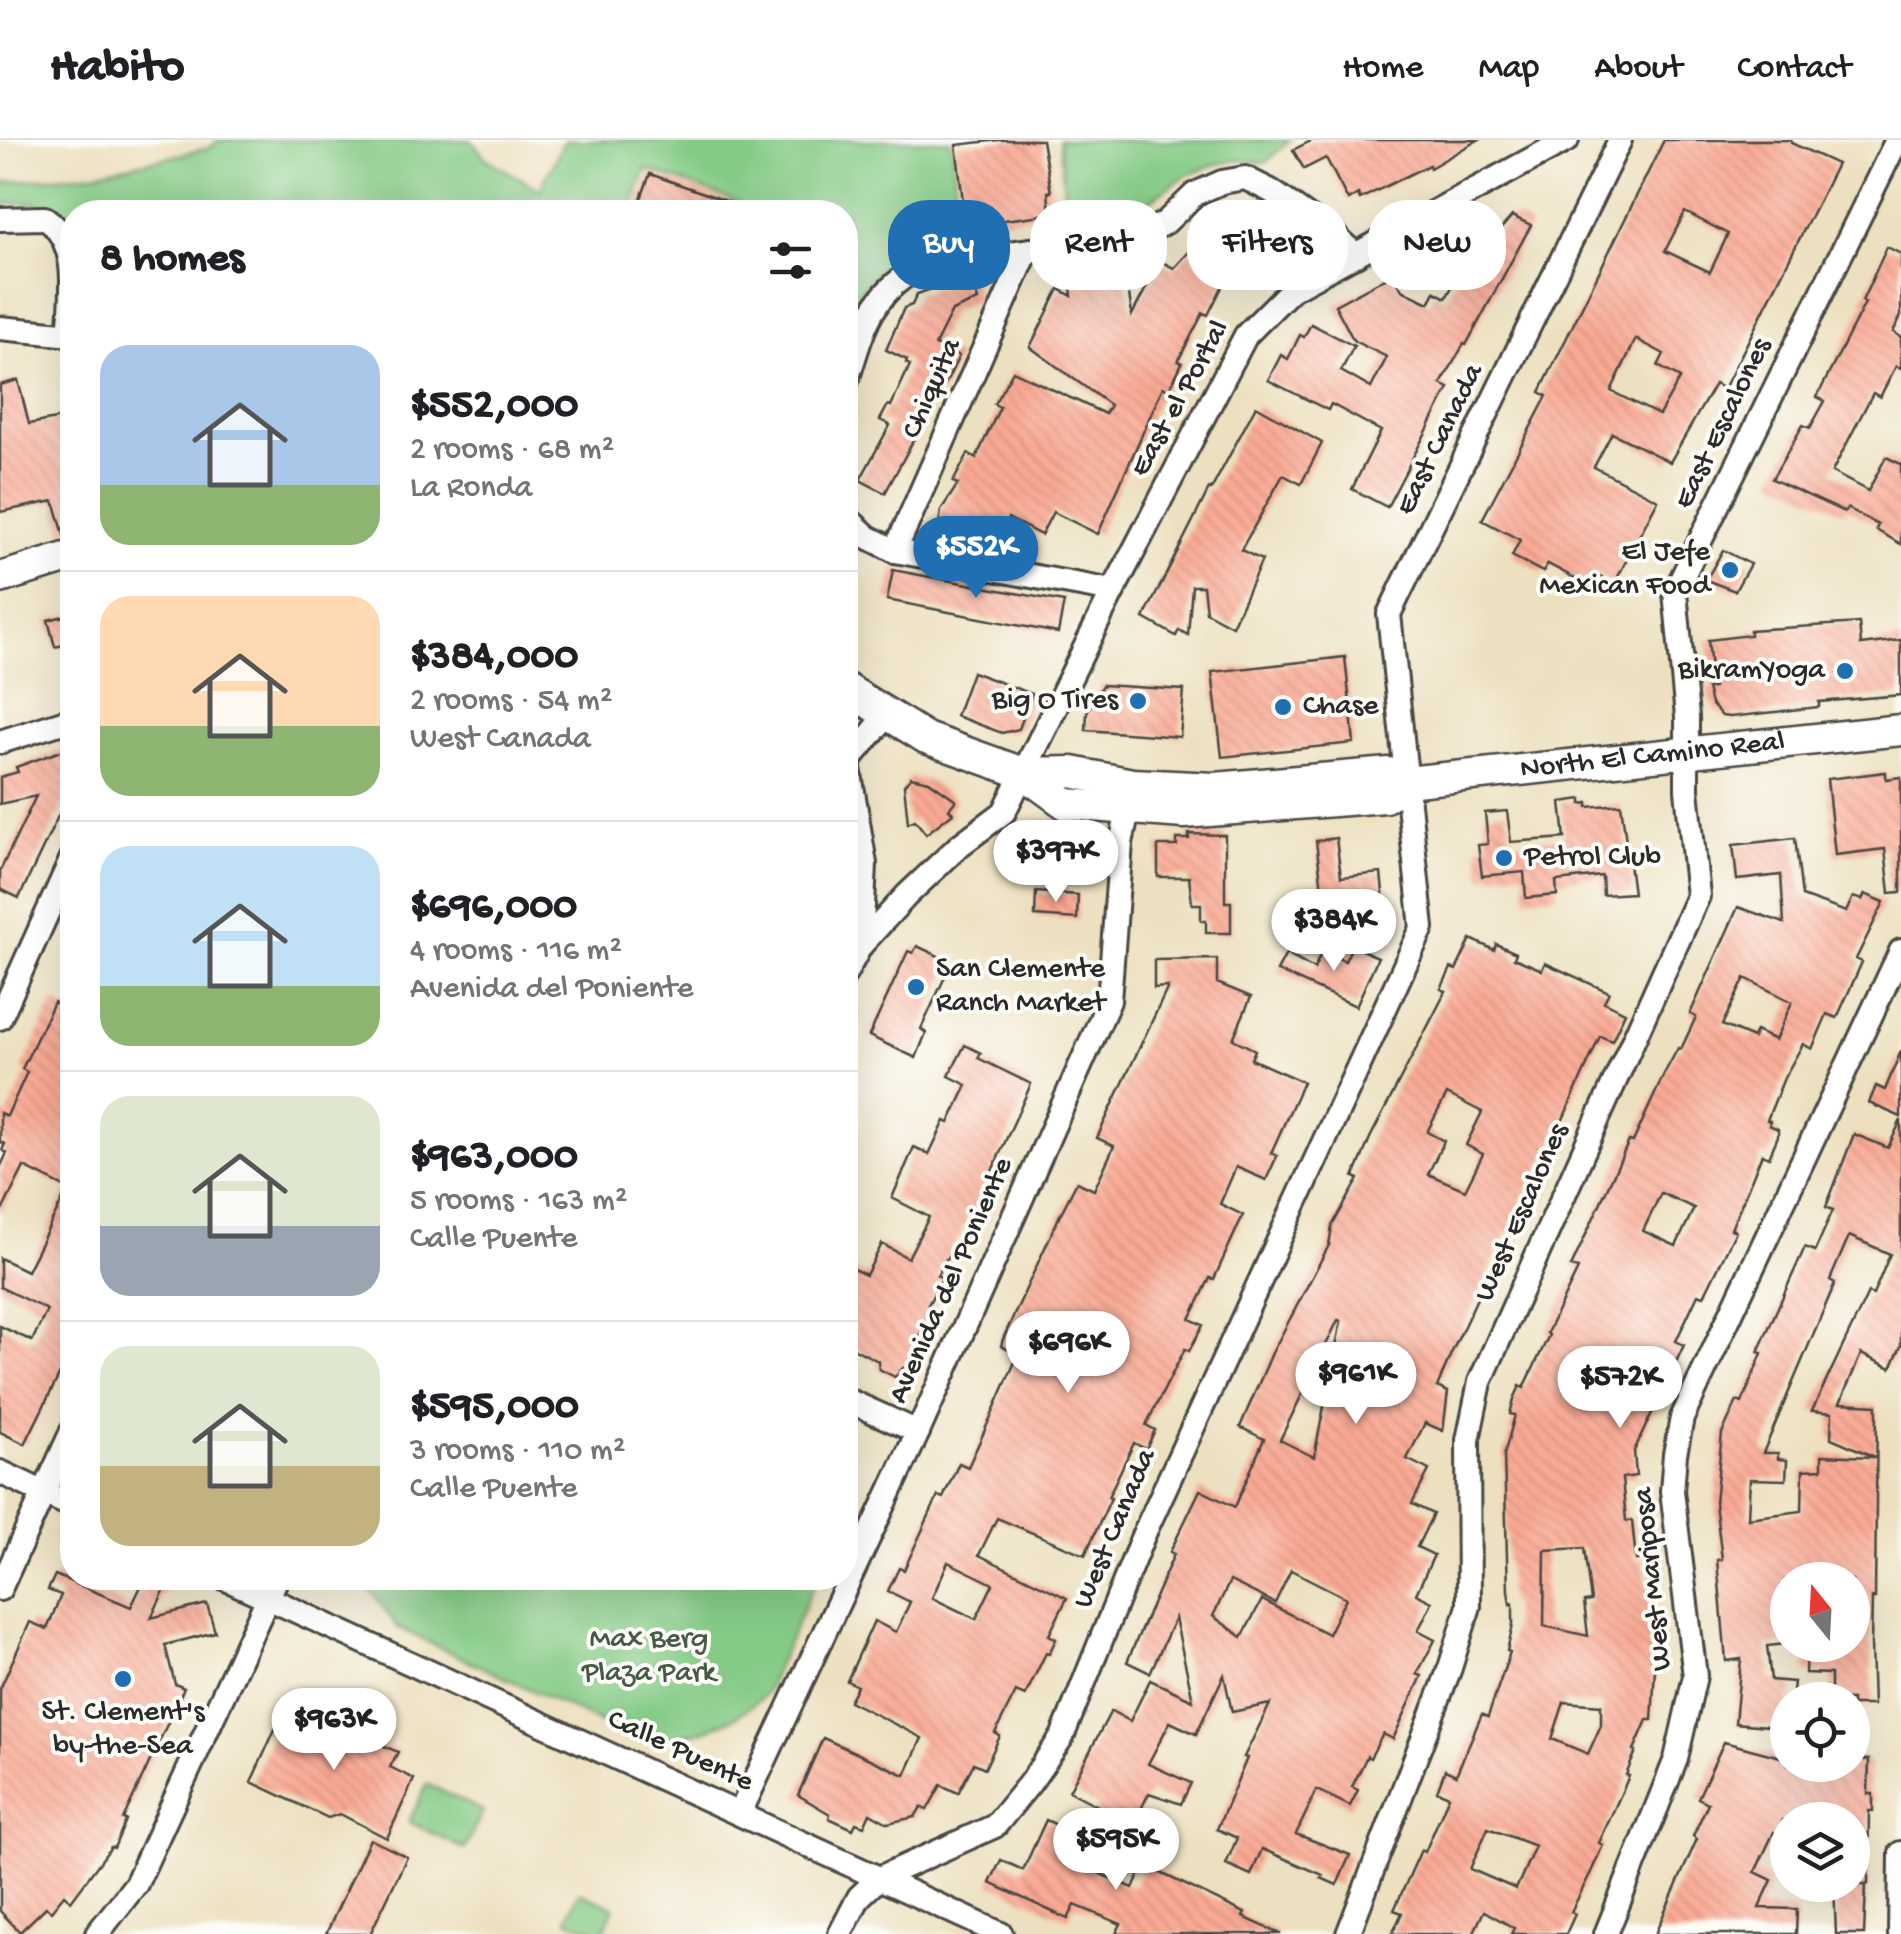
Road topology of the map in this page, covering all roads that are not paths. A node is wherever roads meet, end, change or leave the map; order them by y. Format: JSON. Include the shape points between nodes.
{"nodes":[{"id":1,"x":1567,"y":140,"type":"edge"},
{"id":2,"x":1620,"y":140,"type":"edge"},
{"id":3,"x":1898,"y":140,"type":"edge"},
{"id":4,"x":0,"y":219,"type":"edge"},
{"id":5,"x":60,"y":231,"type":"edge"},
{"id":6,"x":1026,"y":251,"type":"junction"},
{"id":7,"x":1356,"y":255,"type":"junction"},
{"id":8,"x":0,"y":328,"type":"edge"},
{"id":9,"x":60,"y":334,"type":"edge"},
{"id":10,"x":858,"y":346,"type":"edge"},
{"id":11,"x":858,"y":528,"type":"edge"},
{"id":12,"x":894,"y":551,"type":"junction"},
{"id":13,"x":60,"y":560,"type":"edge"},
{"id":14,"x":0,"y":578,"type":"edge"},
{"id":15,"x":1113,"y":591,"type":"junction"},
{"id":16,"x":858,"y":697,"type":"edge"},
{"id":17,"x":886,"y":716,"type":"junction"},
{"id":18,"x":60,"y":723,"type":"edge"},
{"id":19,"x":1901,"y":730,"type":"edge"},
{"id":20,"x":0,"y":742,"type":"edge"},
{"id":21,"x":858,"y":750,"type":"edge"},
{"id":22,"x":1687,"y":752,"type":"junction"},
{"id":23,"x":1023,"y":774,"type":"junction"},
{"id":24,"x":1406,"y":782,"type":"junction"},
{"id":25,"x":1128,"y":810,"type":"junction"},
{"id":26,"x":858,"y":826,"type":"edge"},
{"id":27,"x":60,"y":885,"type":"edge"},
{"id":28,"x":861,"y":945,"type":"junction"},
{"id":29,"x":858,"y":950,"type":"edge"},
{"id":30,"x":1901,"y":951,"type":"edge"},
{"id":31,"x":0,"y":1018,"type":"edge"},
{"id":32,"x":858,"y":1405,"type":"edge"},
{"id":33,"x":918,"y":1432,"type":"junction"},
{"id":34,"x":60,"y":1457,"type":"edge"},
{"id":35,"x":0,"y":1472,"type":"edge"},
{"id":36,"x":43,"y":1492,"type":"junction"},
{"id":37,"x":60,"y":1500,"type":"edge"},
{"id":38,"x":858,"y":1560,"type":"edge"},
{"id":39,"x":0,"y":1590,"type":"edge"},
{"id":40,"x":271,"y":1590,"type":"edge"},
{"id":41,"x":276,"y":1590,"type":"edge"},
{"id":42,"x":844,"y":1590,"type":"edge"},
{"id":43,"x":740,"y":1813,"type":"junction"},
{"id":44,"x":1901,"y":1853,"type":"edge"},
{"id":45,"x":880,"y":1878,"type":"junction"},
{"id":46,"x":97,"y":1934,"type":"edge"},
{"id":47,"x":840,"y":1934,"type":"edge"},
{"id":48,"x":1001,"y":1934,"type":"edge"},
{"id":49,"x":1348,"y":1934,"type":"edge"},
{"id":50,"x":1606,"y":1934,"type":"edge"},
{"id":51,"x":1900,"y":1934,"type":"edge"}],
"edges":[{"from":1,"to":7,"type":"street","name":"East el Portal"},
{"from":2,"to":24,"type":"street","name":"East Canada","via":[[1389,614]]},
{"from":3,"to":22,"type":"street","name":"East Escalones","via":[[1675,592]]},
{"from":4,"to":5,"type":"street","via":[[45,218]]},
{"from":6,"to":7,"type":"street","via":[[1142,236],[1195,194],[1245,178]]},
{"from":6,"to":10,"type":"street","via":[[928,264],[904,274],[869,311]]},
{"from":6,"to":12,"type":"street","name":"Chiquita"},
{"from":7,"to":15,"type":"street","name":"East el Portal","via":[[1292,288],[1246,335]]},
{"from":8,"to":9,"type":"street"},
{"from":11,"to":12,"type":"street"},
{"from":12,"to":15,"type":"street"},
{"from":13,"to":14,"type":"main road"},
{"from":15,"to":23,"type":"street","name":"East el Portal"},
{"from":16,"to":17,"type":"main road","name":"North El Camino Real"},
{"from":17,"to":21,"type":"street"},
{"from":17,"to":23,"type":"main road","name":"North El Camino Real"},
{"from":18,"to":20,"type":"street"},
{"from":19,"to":22,"type":"main road","name":"North El Camino Real"},
{"from":22,"to":24,"type":"main road","name":"North El Camino Real"},
{"from":22,"to":49,"type":"street","name":"West Escalones","via":[[1698,896],[1480,1382],[1468,1440],[1469,1606]]},
{"from":23,"to":24,"type":"main road","name":"North El Camino Real","via":[[1072,772],[1132,784],[1215,788],[1389,772]]},
{"from":23,"to":25,"type":"main road","name":"North El Camino Real","via":[[1066,804]]},
{"from":23,"to":28,"type":"street","name":"East el Portal","via":[[1004,812],[960,845]]},
{"from":24,"to":25,"type":"main road","name":"North El Camino Real","via":[[1385,797],[1184,814]]},
{"from":24,"to":45,"type":"street","name":"West Canada","via":[[1422,928],[1150,1518],[1062,1736],[995,1826]]},
{"from":25,"to":33,"type":"street","name":"Avenida del Poniente","via":[[1109,1002]]},
{"from":26,"to":28,"type":"street","via":[[864,864]]},
{"from":27,"to":31,"type":"street"},
{"from":28,"to":29,"type":"street"},
{"from":30,"to":50,"type":"street","name":"West Mariposa","via":[[1682,1418],[1672,1491],[1695,1676],[1676,1759]]},
{"from":32,"to":33,"type":"street"},
{"from":33,"to":38,"type":"street","name":"Avenida del Poniente"},
{"from":34,"to":36,"type":"street"},
{"from":35,"to":36,"type":"street"},
{"from":36,"to":37,"type":"street"},
{"from":36,"to":39,"type":"street"},
{"from":40,"to":46,"type":"street","via":[[136,1884]]},
{"from":41,"to":43,"type":"street","name":"Calle Puente"},
{"from":42,"to":43,"type":"street","name":"Avenida del Poniente"},
{"from":43,"to":45,"type":"street","name":"Calle Puente"},
{"from":44,"to":51,"type":"street"},
{"from":45,"to":47,"type":"street","name":"West Canada","via":[[859,1897]]},
{"from":45,"to":48,"type":"street","name":"Calle Puente"}]}
